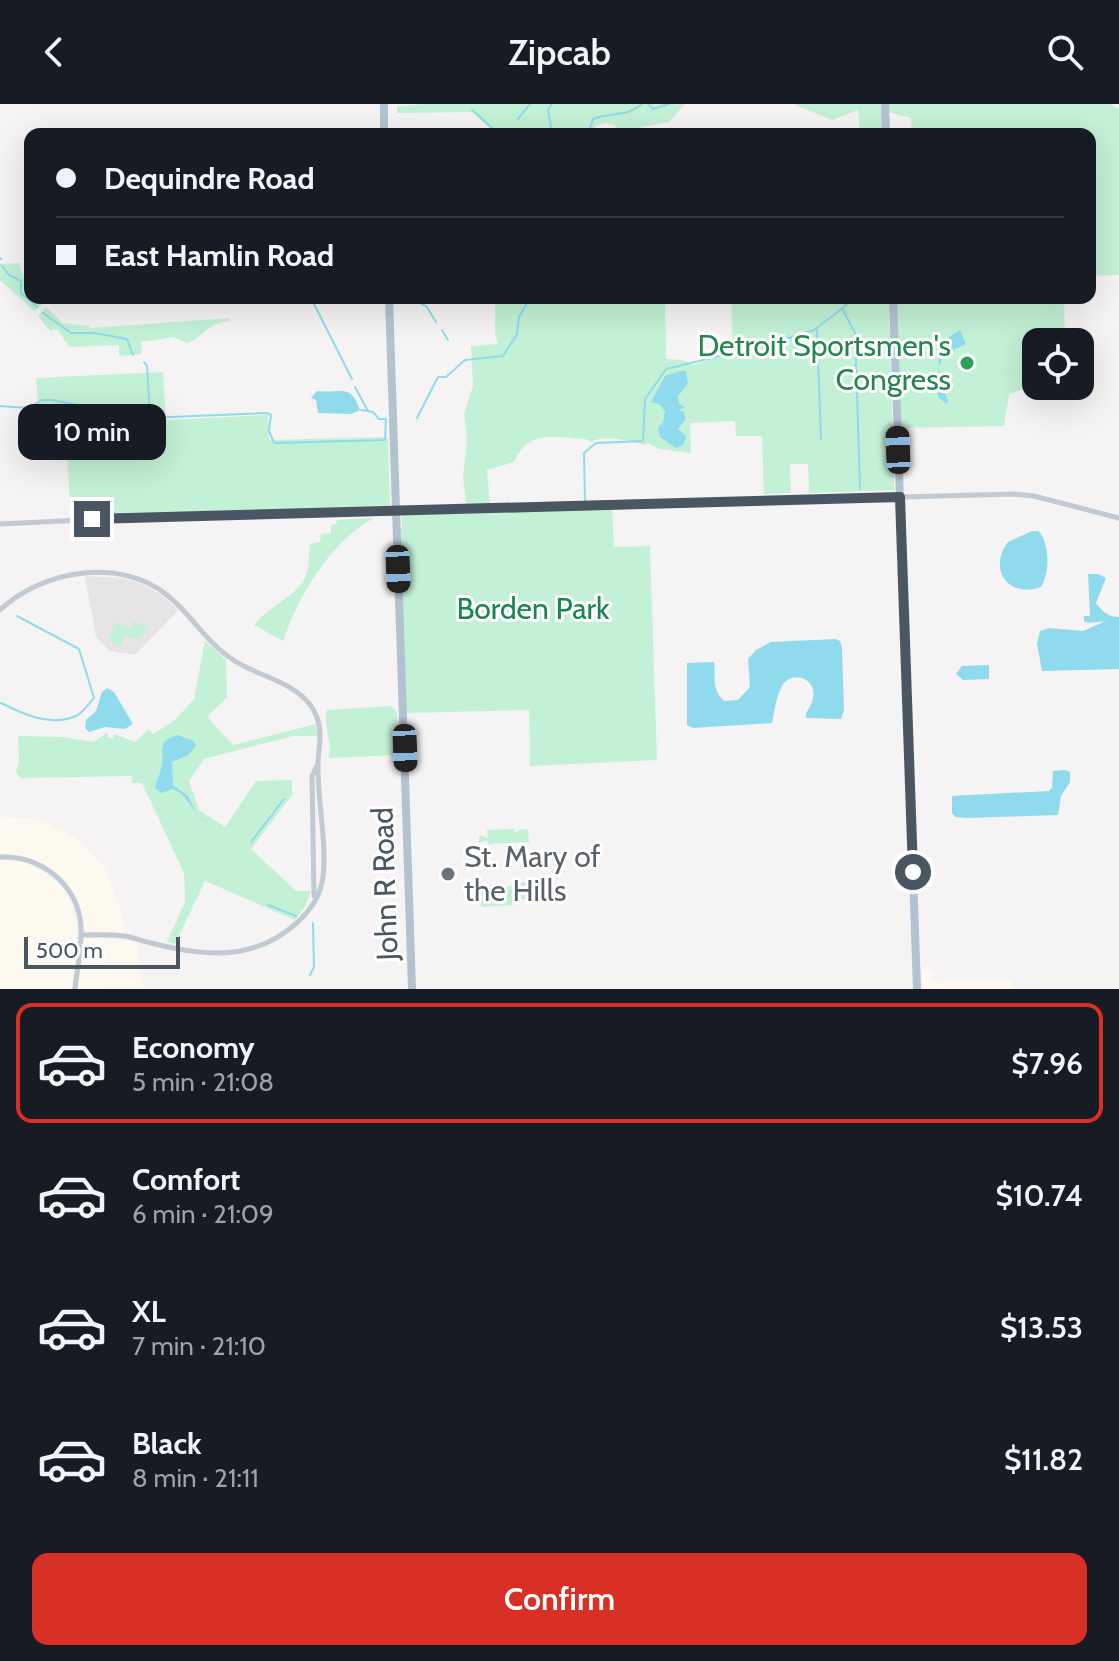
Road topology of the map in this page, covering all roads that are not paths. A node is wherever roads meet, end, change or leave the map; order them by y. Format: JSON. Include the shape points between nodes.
{"nodes":[{"id":1,"x":384,"y":104,"type":"edge"},
{"id":2,"x":885,"y":104,"type":"edge"},
{"id":3,"x":384,"y":128,"type":"edge"},
{"id":4,"x":886,"y":128,"type":"edge"},
{"id":5,"x":389,"y":304,"type":"edge"},
{"id":6,"x":893,"y":304,"type":"edge"},
{"id":7,"x":900,"y":497,"type":"junction"},
{"id":8,"x":397,"y":511,"type":"junction"},
{"id":9,"x":1119,"y":518,"type":"edge"},
{"id":10,"x":0,"y":524,"type":"edge"},
{"id":11,"x":0,"y":610,"type":"edge"},
{"id":12,"x":0,"y":857,"type":"edge"},
{"id":13,"x":81,"y":935,"type":"junction"},
{"id":14,"x":75,"y":989,"type":"edge"},
{"id":15,"x":412,"y":989,"type":"edge"},
{"id":16,"x":917,"y":989,"type":"edge"}],
"edges":[{"from":1,"to":3,"type":"main road"},
{"from":2,"to":4,"type":"main road"},
{"from":5,"to":8,"type":"main road","name":"John R Road"},
{"from":6,"to":7,"type":"main road"},
{"from":7,"to":8,"type":"street"},
{"from":7,"to":9,"type":"street","via":[[1024,494]]},
{"from":7,"to":16,"type":"main road"},
{"from":8,"to":10,"type":"street"},
{"from":8,"to":15,"type":"main road","name":"John R Road"},
{"from":11,"to":13,"type":"street","via":[[34,586],[69,575],[120,575],[151,585],[172,599],[224,654],[306,700],[321,731],[311,780],[314,897],[285,932],[238,951],[208,952],[123,936]]},
{"from":12,"to":13,"type":"street","via":[[28,860],[57,876],[76,905]]},
{"from":13,"to":14,"type":"street"}]}
